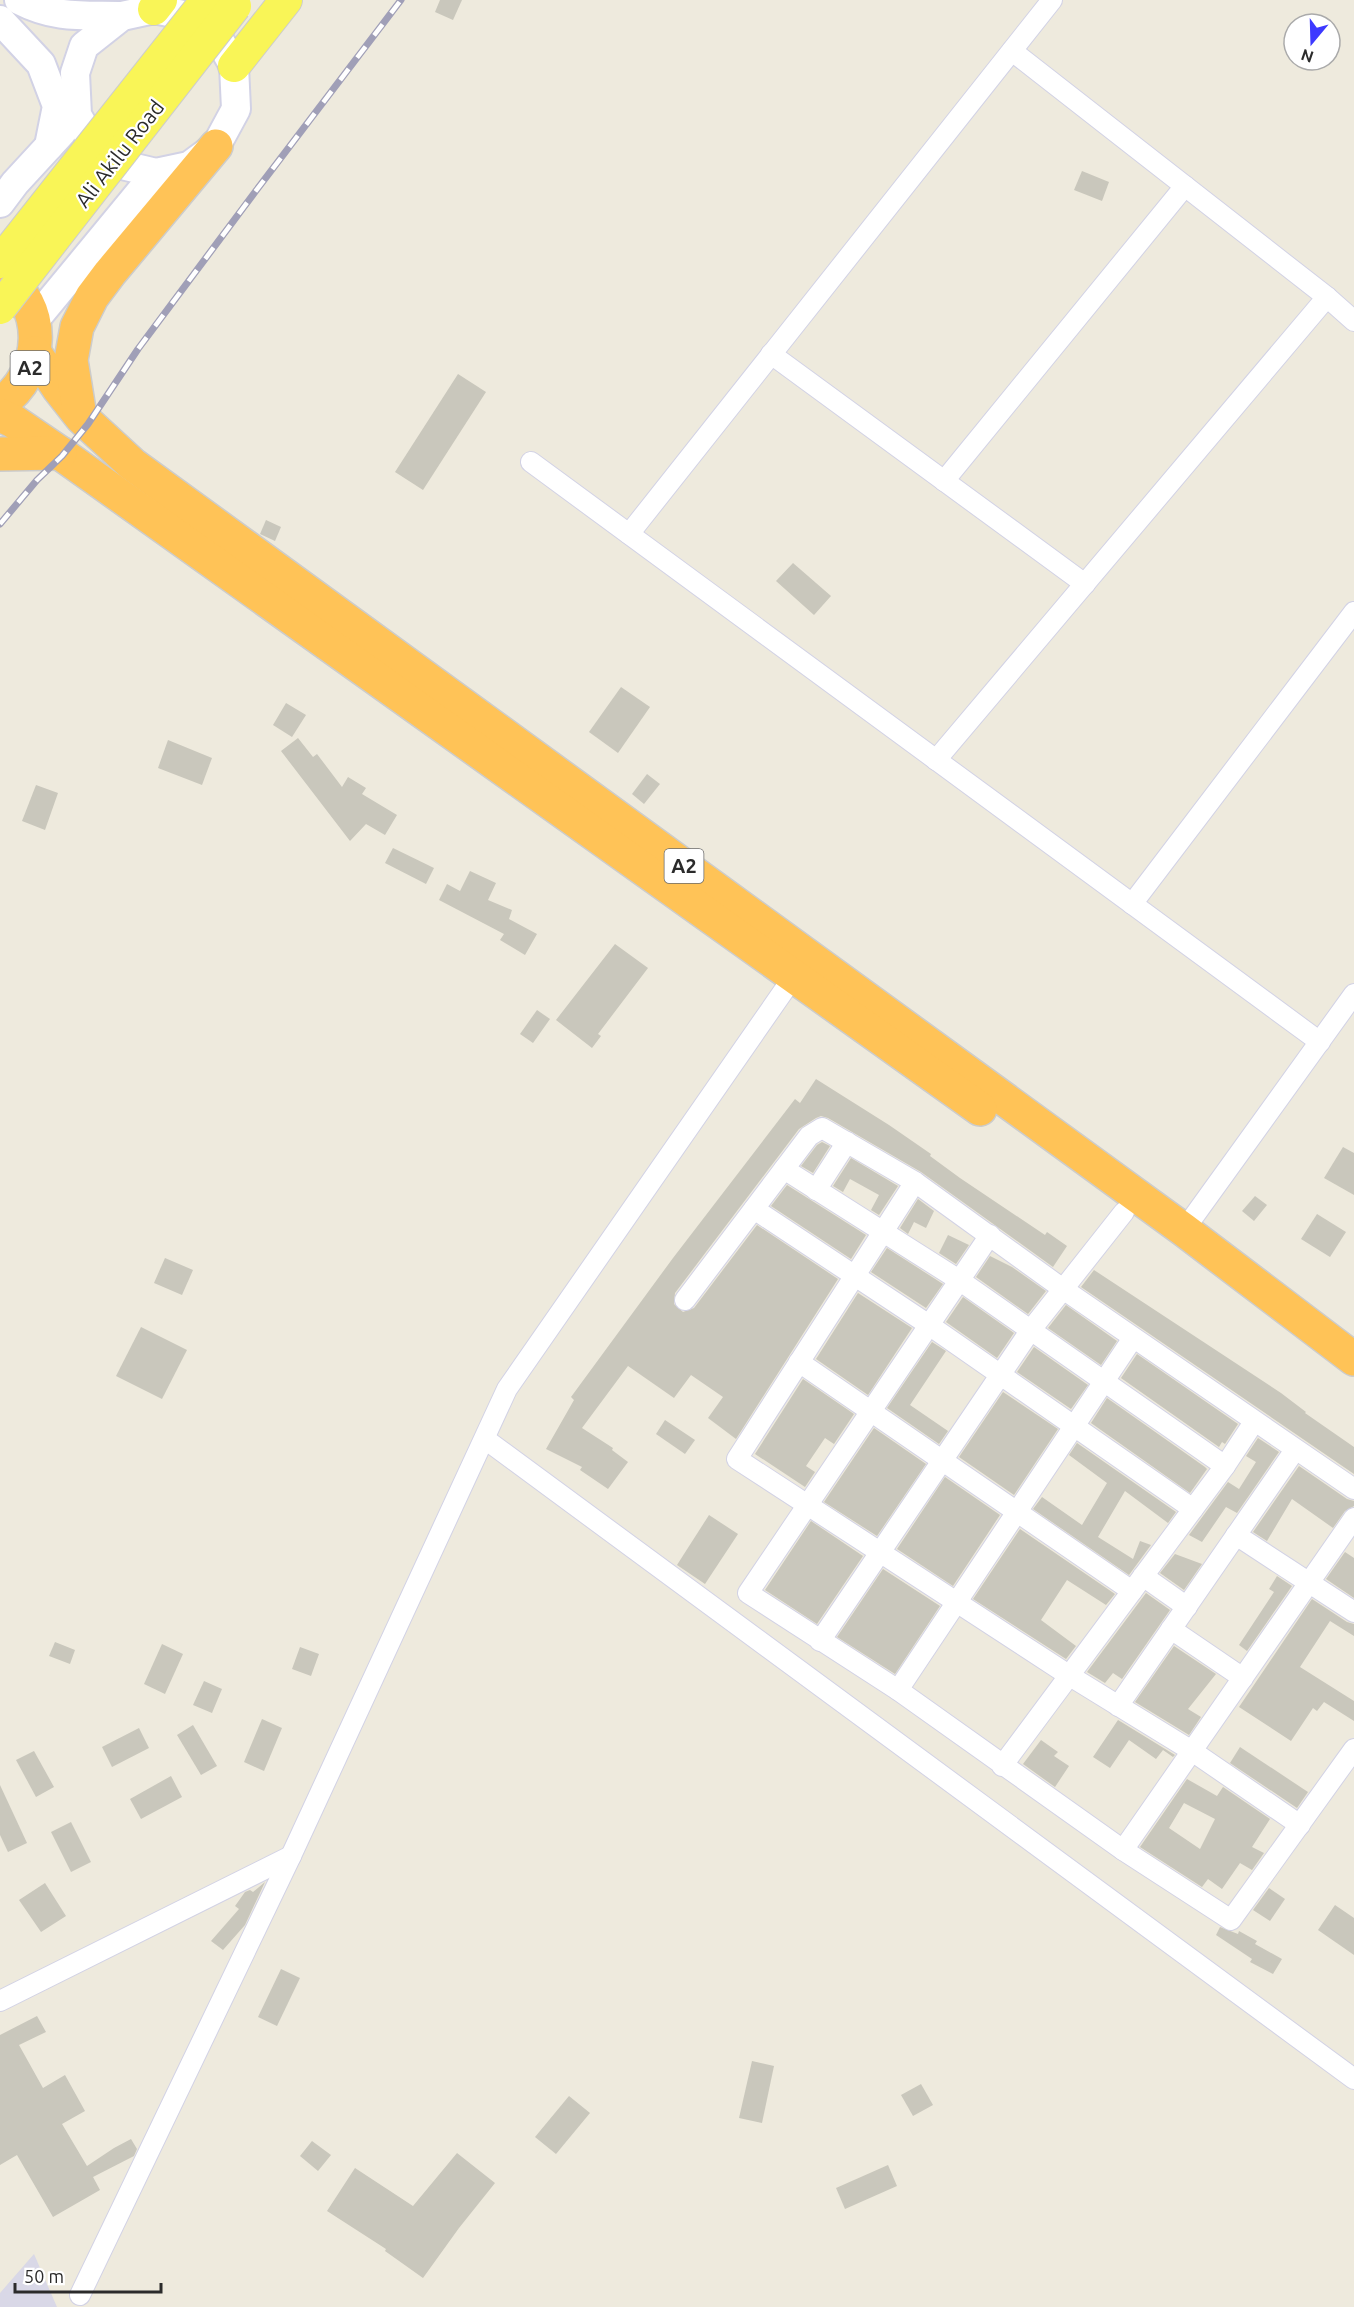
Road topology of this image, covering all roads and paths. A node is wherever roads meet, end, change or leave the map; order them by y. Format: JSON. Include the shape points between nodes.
{"nodes":[{"id":1,"x":19,"y":0,"type":"edge"},
{"id":2,"x":286,"y":0,"type":"edge"},
{"id":3,"x":1052,"y":0,"type":"edge"},
{"id":4,"x":227,"y":2,"type":"edge"},
{"id":5,"x":158,"y":4,"type":"edge"},
{"id":6,"x":122,"y":16,"type":"junction"},
{"id":7,"x":0,"y":19,"type":"edge"},
{"id":8,"x":1012,"y":51,"type":"junction"},
{"id":9,"x":234,"y":66,"type":"junction"},
{"id":10,"x":75,"y":73,"type":"junction"},
{"id":11,"x":77,"y":115,"type":"junction"},
{"id":12,"x":49,"y":146,"type":"junction"},
{"id":13,"x":216,"y":146,"type":"junction"},
{"id":14,"x":156,"y":172,"type":"junction"},
{"id":15,"x":1185,"y":186,"type":"junction"},
{"id":16,"x":0,"y":203,"type":"edge"},
{"id":17,"x":0,"y":262,"type":"edge"},
{"id":18,"x":0,"y":275,"type":"edge"},
{"id":19,"x":1328,"y":297,"type":"junction"},
{"id":20,"x":0,"y":308,"type":"edge"},
{"id":21,"x":1354,"y":321,"type":"edge"},
{"id":22,"x":35,"y":337,"type":"junction"},
{"id":23,"x":771,"y":354,"type":"junction"},
{"id":24,"x":0,"y":404,"type":"edge"},
{"id":25,"x":0,"y":415,"type":"edge"},
{"id":26,"x":81,"y":417,"type":"junction"},
{"id":27,"x":60,"y":453,"type":"junction"},
{"id":28,"x":0,"y":454,"type":"edge"},
{"id":29,"x":531,"y":462,"type":"dead end"},
{"id":30,"x":944,"y":481,"type":"junction"},
{"id":31,"x":629,"y":534,"type":"junction"},
{"id":32,"x":1085,"y":584,"type":"junction"},
{"id":33,"x":1354,"y":612,"type":"edge"},
{"id":34,"x":936,"y":760,"type":"junction"},
{"id":35,"x":1132,"y":904,"type":"junction"},
{"id":36,"x":794,"y":976,"type":"junction"},
{"id":37,"x":1354,"y":994,"type":"edge"},
{"id":38,"x":1320,"y":1042,"type":"junction"},
{"id":39,"x":847,"y":1142,"type":"junction"},
{"id":40,"x":784,"y":1169,"type":"junction"},
{"id":41,"x":915,"y":1182,"type":"junction"},
{"id":42,"x":816,"y":1190,"type":"junction"},
{"id":43,"x":754,"y":1209,"type":"junction"},
{"id":44,"x":1124,"y":1212,"type":"junction"},
{"id":45,"x":1184,"y":1230,"type":"junction"},
{"id":46,"x":883,"y":1233,"type":"junction"},
{"id":47,"x":990,"y":1235,"type":"junction"},
{"id":48,"x":854,"y":1276,"type":"junction"},
{"id":49,"x":959,"y":1280,"type":"junction"},
{"id":50,"x":1063,"y":1289,"type":"junction"},
{"id":51,"x":685,"y":1300,"type":"dead end"},
{"id":52,"x":929,"y":1324,"type":"junction"},
{"id":53,"x":1030,"y":1330,"type":"junction"},
{"id":54,"x":1133,"y":1338,"type":"junction"},
{"id":55,"x":1354,"y":1359,"type":"edge"},
{"id":56,"x":799,"y":1362,"type":"junction"},
{"id":57,"x":1001,"y":1374,"type":"junction"},
{"id":58,"x":1354,"y":1376,"type":"edge"},
{"id":59,"x":1104,"y":1382,"type":"junction"},
{"id":60,"x":870,"y":1412,"type":"junction"},
{"id":61,"x":1254,"y":1422,"type":"junction"},
{"id":62,"x":1074,"y":1427,"type":"junction"},
{"id":63,"x":484,"y":1439,"type":"junction"},
{"id":64,"x":1295,"y":1450,"type":"junction"},
{"id":65,"x":943,"y":1460,"type":"junction"},
{"id":66,"x":1225,"y":1466,"type":"junction"},
{"id":67,"x":1354,"y":1489,"type":"edge"},
{"id":68,"x":806,"y":1505,"type":"junction"},
{"id":69,"x":1193,"y":1509,"type":"junction"},
{"id":70,"x":1018,"y":1511,"type":"junction"},
{"id":71,"x":1354,"y":1518,"type":"edge"},
{"id":72,"x":1236,"y":1535,"type":"junction"},
{"id":73,"x":881,"y":1552,"type":"junction"},
{"id":74,"x":1310,"y":1582,"type":"junction"},
{"id":75,"x":1138,"y":1583,"type":"junction"},
{"id":76,"x":956,"y":1603,"type":"junction"},
{"id":77,"x":1187,"y":1607,"type":"junction"},
{"id":78,"x":1354,"y":1612,"type":"edge"},
{"id":79,"x":1171,"y":1629,"type":"junction"},
{"id":80,"x":820,"y":1641,"type":"junction"},
{"id":81,"x":1070,"y":1676,"type":"junction"},
{"id":82,"x":1243,"y":1678,"type":"junction"},
{"id":83,"x":898,"y":1690,"type":"junction"},
{"id":84,"x":1118,"y":1706,"type":"junction"},
{"id":85,"x":1354,"y":1749,"type":"edge"},
{"id":86,"x":1192,"y":1751,"type":"junction"},
{"id":87,"x":1002,"y":1766,"type":"junction"},
{"id":88,"x":1300,"y":1825,"type":"junction"},
{"id":89,"x":1123,"y":1850,"type":"junction"},
{"id":90,"x":291,"y":1856,"type":"junction"},
{"id":91,"x":0,"y":2001,"type":"edge"},
{"id":92,"x":1354,"y":2079,"type":"edge"},
{"id":93,"x":80,"y":2295,"type":"dead end"}],
"edges":[{"from":1,"to":6,"type":"main road","via":[[64,16]]},
{"from":2,"to":9,"type":"main road"},
{"from":3,"to":8,"type":"street"},
{"from":4,"to":17,"type":"main road","name":"Ali Akilu Road","bridge":true},
{"from":4,"to":20,"type":"main road","name":"Ali Akilu Road","bridge":true},
{"from":5,"to":6,"type":"main road"},
{"from":5,"to":9,"type":"main road","via":[[188,16],[217,36]]},
{"from":6,"to":10,"type":"main road","via":[[84,46]]},
{"from":7,"to":10,"type":"main road"},
{"from":7,"to":12,"type":"main road","via":[[41,64],[57,106]]},
{"from":8,"to":15,"type":"street"},
{"from":8,"to":23,"type":"street"},
{"from":9,"to":13,"type":"main road","via":[[236,109]]},
{"from":10,"to":11,"type":"main road"},
{"from":11,"to":12,"type":"main road"},
{"from":11,"to":14,"type":"main road","via":[[94,145],[122,165]]},
{"from":12,"to":16,"type":"main road"},
{"from":13,"to":14,"type":"main road","via":[[189,166]]},
{"from":13,"to":26,"type":"highway","via":[[110,273],[76,327],[71,360]]},
{"from":14,"to":22,"type":"main road"},
{"from":15,"to":19,"type":"street"},
{"from":15,"to":30,"type":"street"},
{"from":18,"to":22,"type":"highway","number":"A2","via":[[26,301]]},
{"from":19,"to":21,"type":"street"},
{"from":19,"to":32,"type":"street"},
{"from":22,"to":24,"type":"highway","number":"A2","via":[[27,376],[13,395]]},
{"from":22,"to":26,"type":"highway","number":"A2","via":[[58,389]]},
{"from":23,"to":30,"type":"street"},
{"from":23,"to":31,"type":"street"},
{"from":25,"to":27,"type":"highway","number":"A2"},
{"from":26,"to":45,"type":"highway","number":"A2","via":[[132,464]]},
{"from":27,"to":28,"type":"highway"},
{"from":27,"to":36,"type":"highway","number":"A2"},
{"from":29,"to":31,"type":"street"},
{"from":30,"to":32,"type":"street"},
{"from":31,"to":34,"type":"street"},
{"from":32,"to":34,"type":"street"},
{"from":33,"to":35,"type":"street"},
{"from":34,"to":35,"type":"street"},
{"from":35,"to":38,"type":"street"},
{"from":36,"to":44,"type":"highway","number":"A2"},
{"from":36,"to":63,"type":"street","via":[[507,1389]]},
{"from":37,"to":38,"type":"street"},
{"from":38,"to":45,"type":"street"},
{"from":39,"to":40,"type":"street","via":[[822,1128],[815,1130]]},
{"from":39,"to":41,"type":"street"},
{"from":39,"to":42,"type":"street"},
{"from":40,"to":42,"type":"street"},
{"from":40,"to":43,"type":"street"},
{"from":41,"to":46,"type":"street"},
{"from":41,"to":47,"type":"street"},
{"from":42,"to":46,"type":"street"},
{"from":43,"to":48,"type":"street"},
{"from":43,"to":51,"type":"street"},
{"from":44,"to":50,"type":"street"},
{"from":44,"to":58,"type":"highway","number":"A2"},
{"from":45,"to":55,"type":"highway","number":"A2"},
{"from":46,"to":48,"type":"street"},
{"from":46,"to":49,"type":"street"},
{"from":47,"to":49,"type":"street"},
{"from":47,"to":50,"type":"street"},
{"from":48,"to":52,"type":"street"},
{"from":48,"to":56,"type":"street"},
{"from":49,"to":52,"type":"street"},
{"from":49,"to":53,"type":"street"},
{"from":50,"to":53,"type":"street"},
{"from":50,"to":54,"type":"street"},
{"from":52,"to":57,"type":"street"},
{"from":52,"to":60,"type":"street"},
{"from":53,"to":57,"type":"street"},
{"from":53,"to":59,"type":"street"},
{"from":54,"to":59,"type":"street"},
{"from":54,"to":61,"type":"street"},
{"from":56,"to":60,"type":"street"},
{"from":56,"to":68,"type":"street","via":[[737,1460]]},
{"from":57,"to":62,"type":"street"},
{"from":57,"to":65,"type":"street"},
{"from":59,"to":62,"type":"street"},
{"from":59,"to":66,"type":"street"},
{"from":60,"to":65,"type":"street"},
{"from":60,"to":68,"type":"street"},
{"from":61,"to":64,"type":"street"},
{"from":61,"to":66,"type":"street"},
{"from":62,"to":69,"type":"street"},
{"from":62,"to":70,"type":"street"},
{"from":63,"to":90,"type":"street"},
{"from":63,"to":92,"type":"street"},
{"from":64,"to":67,"type":"street"},
{"from":64,"to":72,"type":"street"},
{"from":65,"to":70,"type":"street"},
{"from":65,"to":73,"type":"street"},
{"from":66,"to":69,"type":"street"},
{"from":68,"to":73,"type":"street"},
{"from":68,"to":80,"type":"street","via":[[748,1593]]},
{"from":69,"to":75,"type":"street"},
{"from":70,"to":75,"type":"street"},
{"from":70,"to":76,"type":"street"},
{"from":71,"to":74,"type":"street"},
{"from":72,"to":74,"type":"street"},
{"from":72,"to":77,"type":"street"},
{"from":73,"to":76,"type":"street"},
{"from":73,"to":80,"type":"street"},
{"from":74,"to":78,"type":"street"},
{"from":74,"to":82,"type":"street"},
{"from":75,"to":77,"type":"street"},
{"from":75,"to":81,"type":"street"},
{"from":76,"to":81,"type":"street"},
{"from":76,"to":83,"type":"street"},
{"from":77,"to":79,"type":"street"},
{"from":79,"to":82,"type":"street"},
{"from":79,"to":84,"type":"street"},
{"from":80,"to":83,"type":"street"},
{"from":81,"to":84,"type":"street"},
{"from":81,"to":87,"type":"street"},
{"from":82,"to":86,"type":"street"},
{"from":83,"to":87,"type":"street"},
{"from":84,"to":86,"type":"street"},
{"from":85,"to":88,"type":"street"},
{"from":86,"to":88,"type":"street"},
{"from":86,"to":89,"type":"street"},
{"from":87,"to":89,"type":"street"},
{"from":88,"to":89,"type":"street","via":[[1231,1920]]},
{"from":90,"to":91,"type":"street"},
{"from":90,"to":93,"type":"street"}]}
